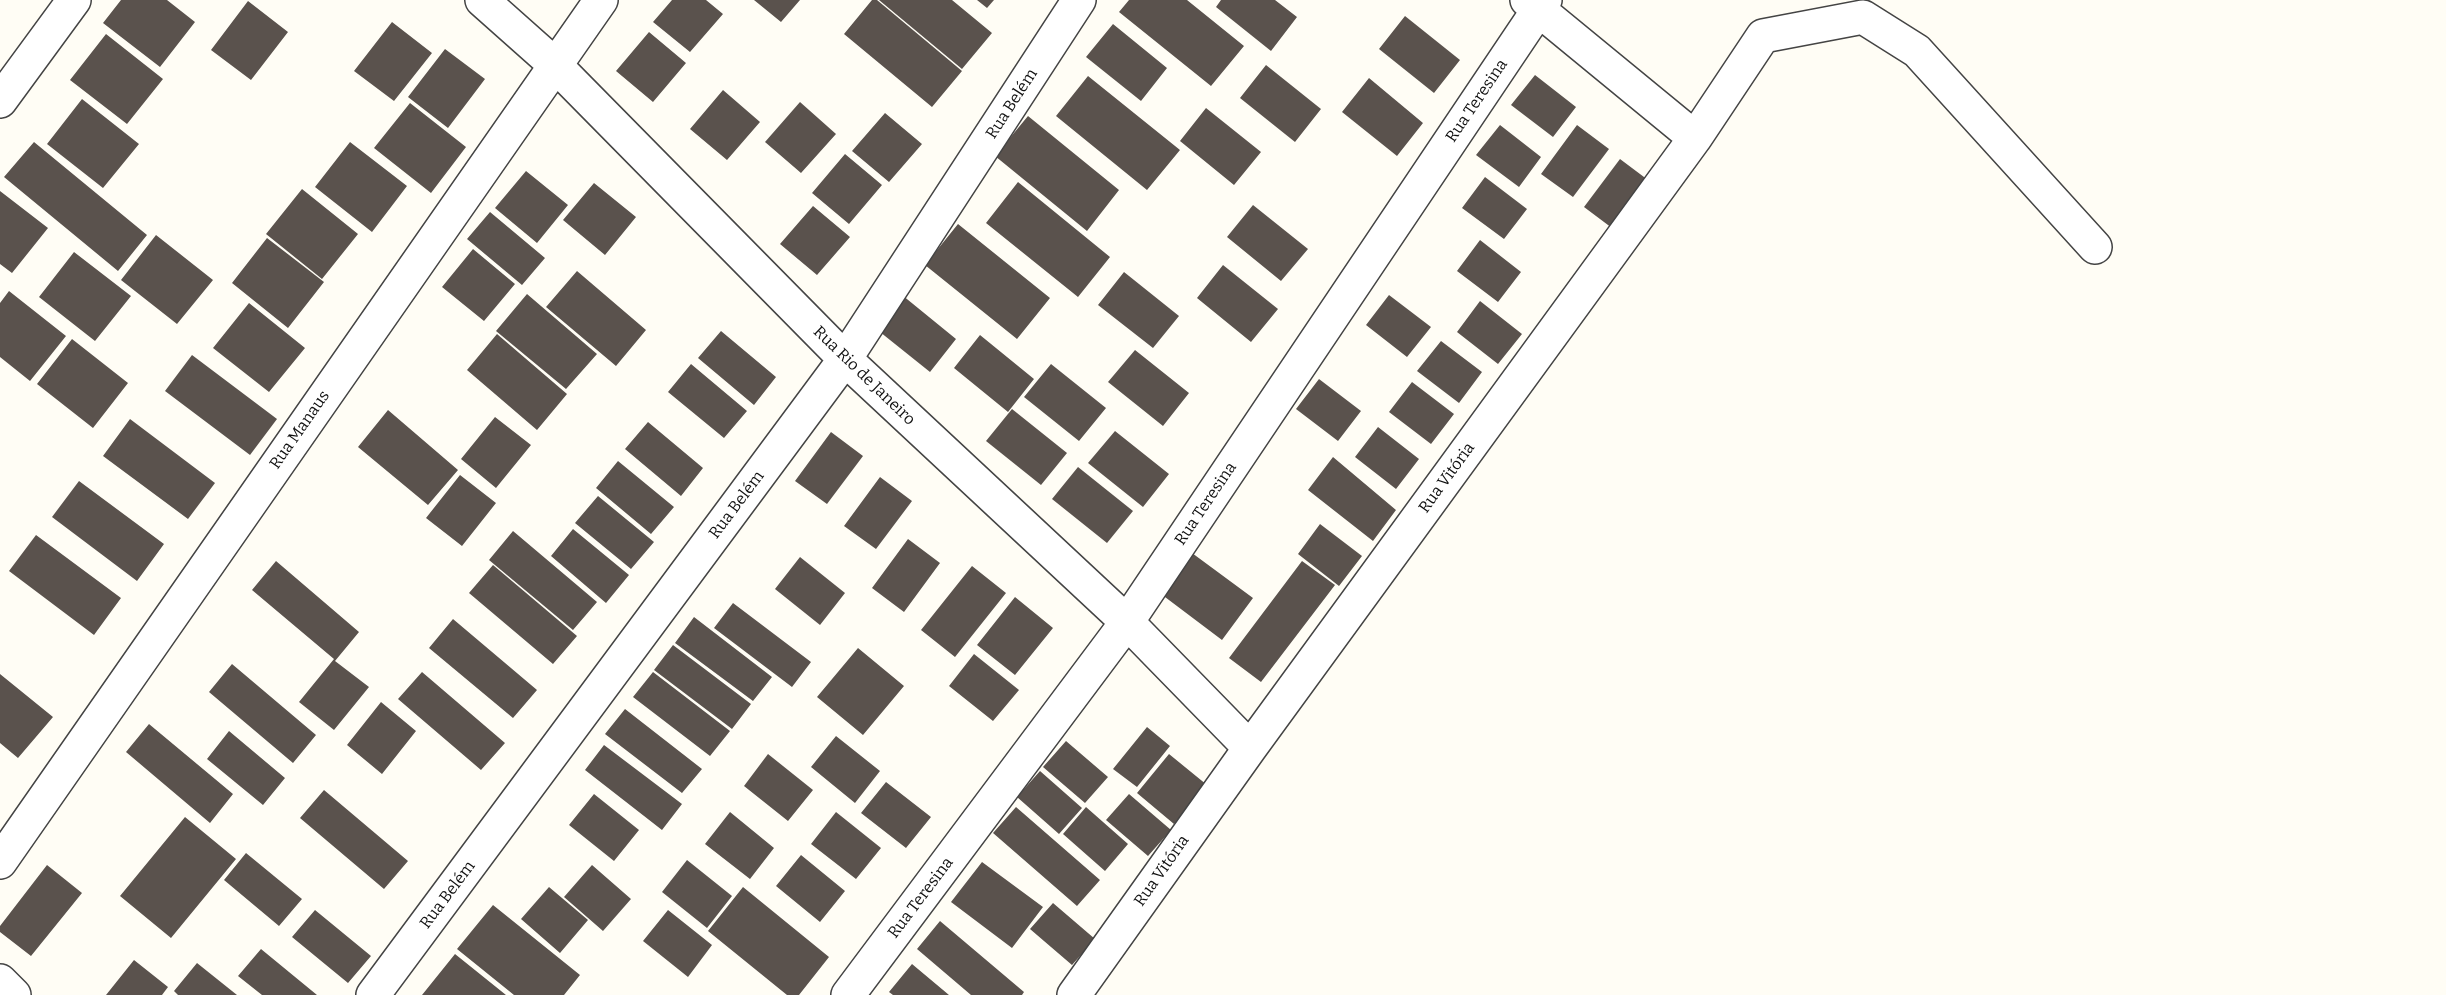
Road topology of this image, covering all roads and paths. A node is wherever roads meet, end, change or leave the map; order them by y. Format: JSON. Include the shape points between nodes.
{"nodes":[{"id":1,"x":74,"y":0,"type":"edge"},
{"id":2,"x":482,"y":0,"type":"edge"},
{"id":3,"x":601,"y":0,"type":"edge"},
{"id":4,"x":1079,"y":0,"type":"edge"},
{"id":5,"x":1537,"y":4,"type":"edge"},
{"id":6,"x":554,"y":64,"type":"junction"},
{"id":7,"x":0,"y":101,"type":"edge"},
{"id":8,"x":1695,"y":138,"type":"junction"},
{"id":9,"x":2095,"y":247,"type":"dead end"},
{"id":10,"x":845,"y":359,"type":"junction"},
{"id":11,"x":1127,"y":622,"type":"junction"},
{"id":12,"x":1250,"y":748,"type":"junction"},
{"id":13,"x":0,"y":862,"type":"edge"},
{"id":14,"x":0,"y":981,"type":"edge"},
{"id":15,"x":14,"y":995,"type":"edge"},
{"id":16,"x":374,"y":995,"type":"edge"},
{"id":17,"x":848,"y":995,"type":"edge"},
{"id":18,"x":1074,"y":995,"type":"edge"}],
"edges":[{"from":1,"to":7,"type":"street"},
{"from":2,"to":6,"type":"street","name":"Rua Rio de Janeiro"},
{"from":3,"to":6,"type":"street","name":"Rua Manaus"},
{"from":4,"to":10,"type":"street","name":"Rua Belém"},
{"from":5,"to":8,"type":"street"},
{"from":5,"to":11,"type":"street","name":"Rua Teresina"},
{"from":6,"to":10,"type":"street","name":"Rua Rio de Janeiro"},
{"from":6,"to":13,"type":"street","name":"Rua Manaus"},
{"from":8,"to":9,"type":"street","name":"Rua Vitória","via":[[1763,36],[1863,17],[1917,51]]},
{"from":8,"to":12,"type":"street","name":"Rua Vitória"},
{"from":10,"to":11,"type":"street","name":"Rua Rio de Janeiro"},
{"from":10,"to":16,"type":"street","name":"Rua Belém"},
{"from":11,"to":12,"type":"street","name":"Rua Rio de Janeiro"},
{"from":11,"to":17,"type":"street","name":"Rua Teresina"},
{"from":12,"to":18,"type":"street","name":"Rua Vitória"},
{"from":14,"to":15,"type":"street"}]}
